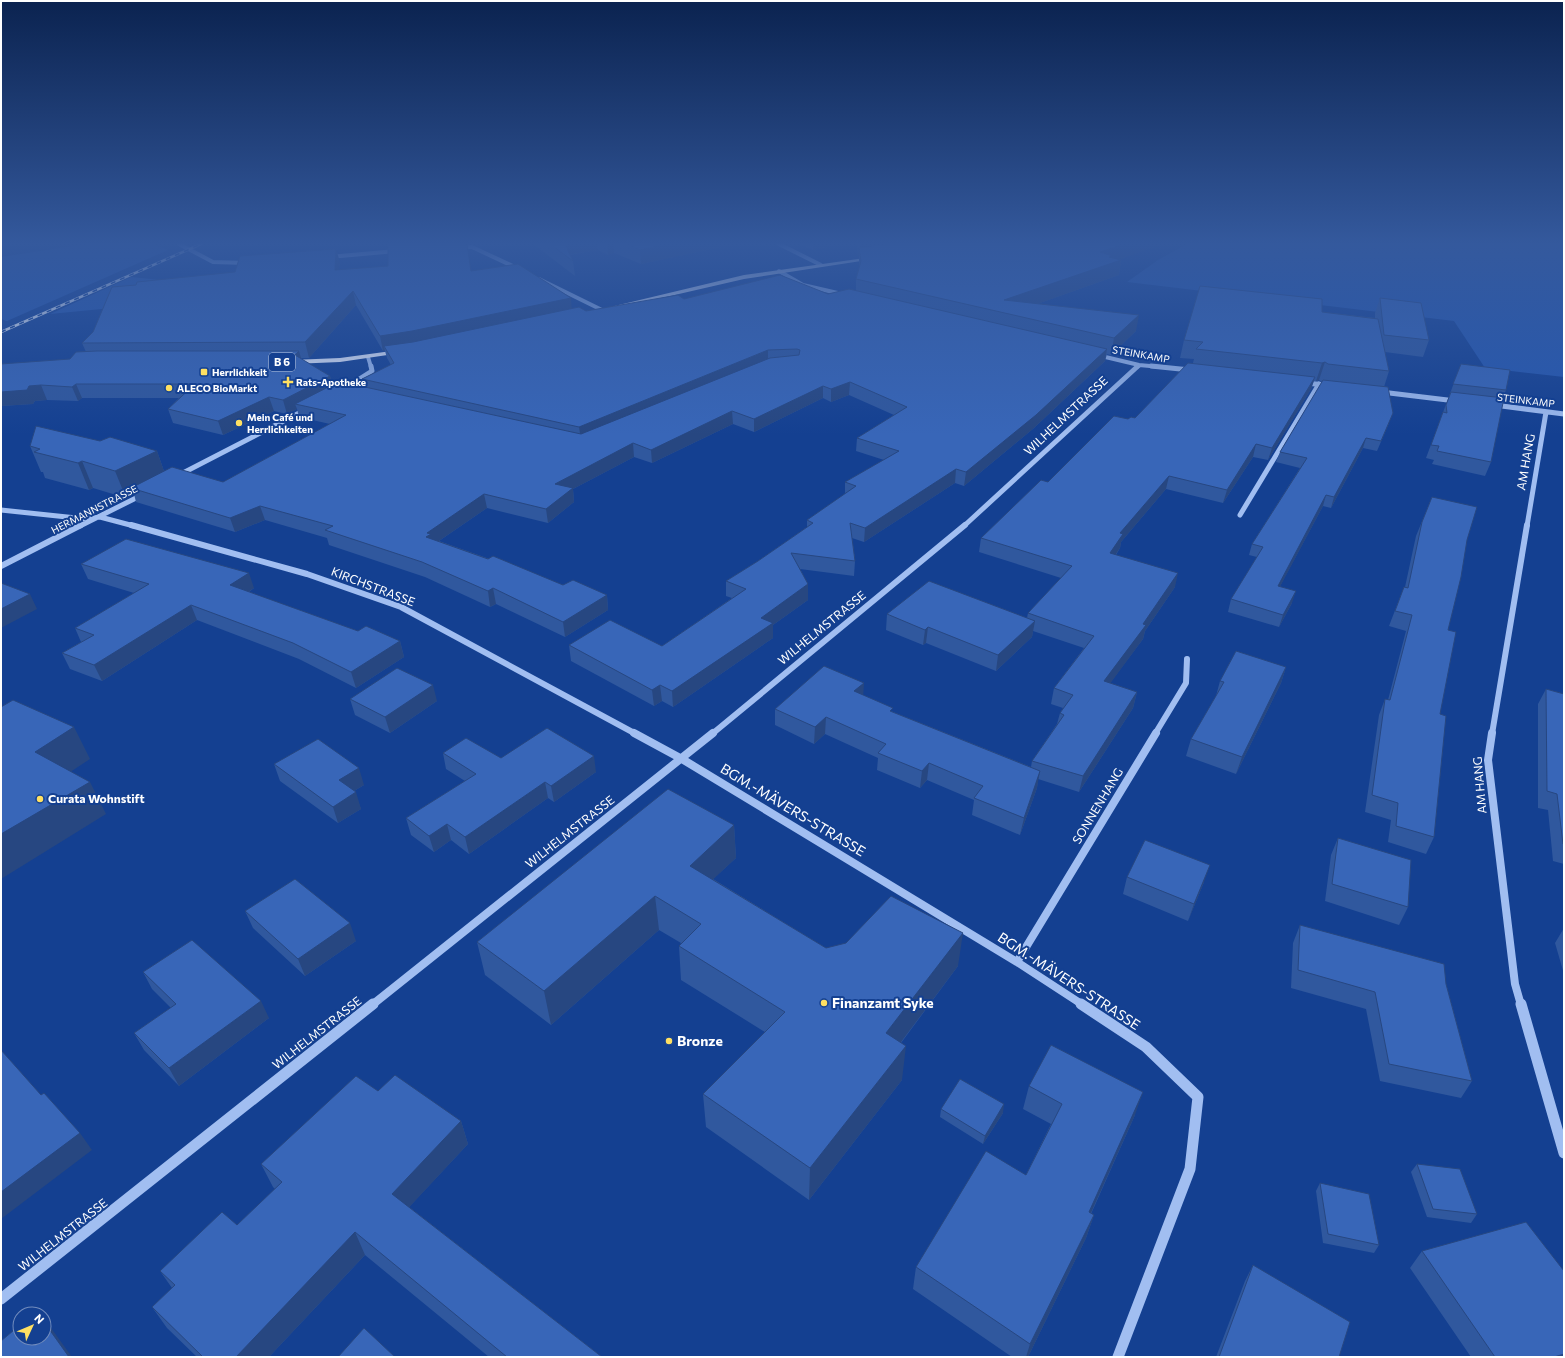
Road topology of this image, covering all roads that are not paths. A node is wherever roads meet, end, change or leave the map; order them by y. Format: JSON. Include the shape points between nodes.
{"nodes":[{"id":1,"x":597,"y":307,"type":"edge"},
{"id":2,"x":613,"y":307,"type":"edge"},
{"id":3,"x":602,"y":310,"type":"junction"},
{"id":4,"x":589,"y":313,"type":"edge"},
{"id":5,"x":404,"y":352,"type":"edge"},
{"id":6,"x":1093,"y":354,"type":"edge"},
{"id":7,"x":368,"y":357,"type":"junction"},
{"id":8,"x":284,"y":362,"type":"edge"},
{"id":9,"x":1139,"y":364,"type":"junction"},
{"id":10,"x":1194,"y":370,"type":"edge"},
{"id":11,"x":1295,"y":382,"type":"edge"},
{"id":12,"x":1318,"y":384,"type":"junction"},
{"id":13,"x":1334,"y":386,"type":"edge"},
{"id":14,"x":342,"y":390,"type":"junction"},
{"id":15,"x":1374,"y":391,"type":"edge"},
{"id":16,"x":350,"y":392,"type":"edge"},
{"id":17,"x":335,"y":394,"type":"edge"},
{"id":18,"x":1460,"y":401,"type":"edge"},
{"id":19,"x":1491,"y":405,"type":"edge"},
{"id":20,"x":308,"y":408,"type":"edge"},
{"id":21,"x":1546,"y":412,"type":"junction"},
{"id":22,"x":1564,"y":414,"type":"edge"},
{"id":23,"x":176,"y":477,"type":"edge"},
{"id":24,"x":148,"y":492,"type":"edge"},
{"id":25,"x":1,"y":510,"type":"edge"},
{"id":26,"x":1240,"y":515,"type":"dead end"},
{"id":27,"x":100,"y":517,"type":"junction"},
{"id":28,"x":1,"y":566,"type":"edge"},
{"id":29,"x":1187,"y":659,"type":"dead end"},
{"id":30,"x":682,"y":759,"type":"junction"},
{"id":31,"x":1017,"y":962,"type":"junction"},
{"id":32,"x":1564,"y":1153,"type":"edge"},
{"id":33,"x":1,"y":1299,"type":"edge"},
{"id":34,"x":1118,"y":1357,"type":"edge"}],
"edges":[{"from":1,"to":3,"type":"street"},
{"from":2,"to":3,"type":"main road"},
{"from":3,"to":4,"type":"main road"},
{"from":5,"to":7,"type":"main road","number":"B 6"},
{"from":6,"to":9,"type":"street","name":"STEINKAMP"},
{"from":7,"to":8,"type":"main road","number":"B 6"},
{"from":7,"to":14,"type":"street","via":[[372,371]]},
{"from":9,"to":10,"type":"street","name":"STEINKAMP"},
{"from":9,"to":30,"type":"street","name":"WILHELMSTRASSE","via":[[956,534]]},
{"from":11,"to":12,"type":"street"},
{"from":12,"to":13,"type":"street"},
{"from":12,"to":26,"type":"street"},
{"from":14,"to":16,"type":"street"},
{"from":14,"to":17,"type":"street"},
{"from":15,"to":18,"type":"street"},
{"from":19,"to":21,"type":"street","name":"STEINKAMP"},
{"from":20,"to":23,"type":"street"},
{"from":21,"to":22,"type":"street","name":"STEINKAMP"},
{"from":21,"to":32,"type":"street","name":"AM HANG","via":[[1488,760],[1515,984]]},
{"from":24,"to":27,"type":"street","name":"HERMANNSTRASSE"},
{"from":25,"to":27,"type":"street","via":[[86,520]]},
{"from":27,"to":28,"type":"street","name":"HERMANNSTRASSE"},
{"from":27,"to":30,"type":"street","name":"KIRCHSTRASSE","via":[[307,574],[401,607]]},
{"from":29,"to":31,"type":"street","name":"SONNENHANG","via":[[1186,683]]},
{"from":30,"to":31,"type":"street","name":"BGM.-MÄVERS-STRASSE"},
{"from":30,"to":33,"type":"street","name":"WILHELMSTRASSE"},
{"from":31,"to":34,"type":"street","name":"BGM.-MÄVERS-STRASSE","via":[[1146,1048],[1198,1097],[1190,1169]]}]}
